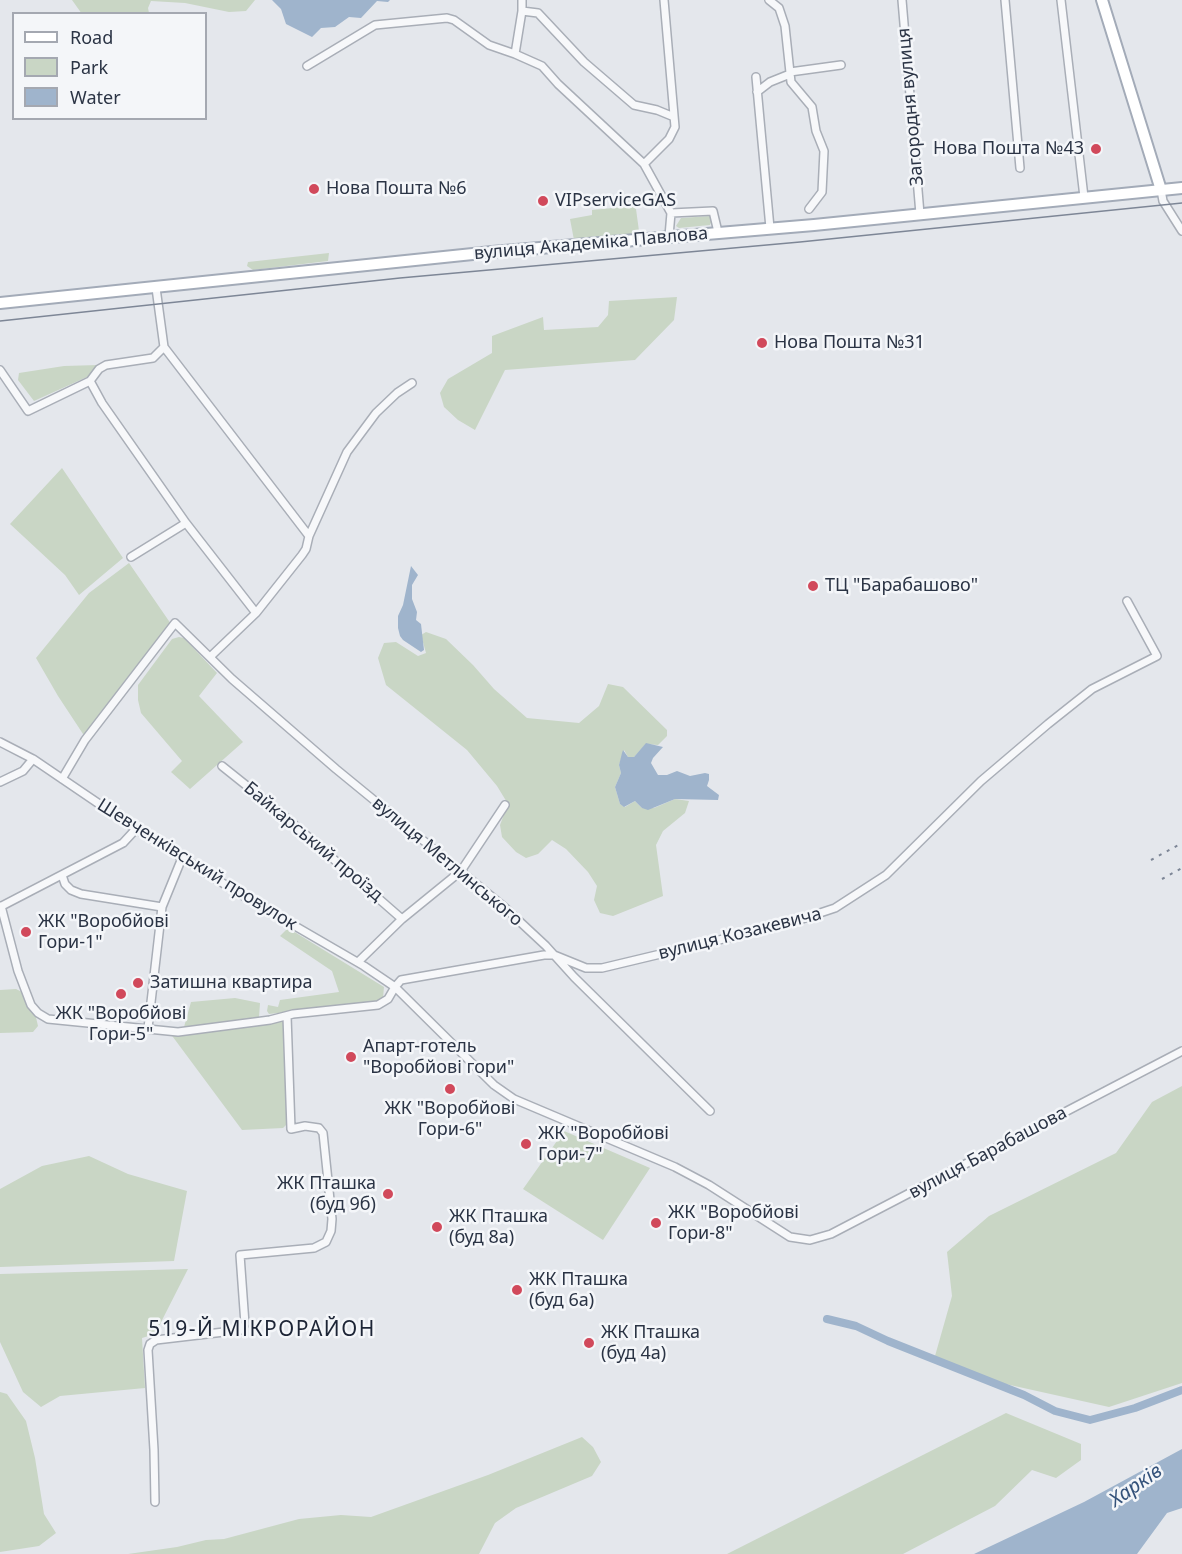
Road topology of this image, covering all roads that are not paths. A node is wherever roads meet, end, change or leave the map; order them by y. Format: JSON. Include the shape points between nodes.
{"nodes":[{"id":1,"x":522,"y":0,"type":"edge"},
{"id":2,"x":664,"y":0,"type":"edge"},
{"id":3,"x":769,"y":0,"type":"edge"},
{"id":4,"x":902,"y":0,"type":"edge"},
{"id":5,"x":1005,"y":0,"type":"edge"},
{"id":6,"x":1061,"y":0,"type":"edge"},
{"id":7,"x":1102,"y":0,"type":"edge"},
{"id":8,"x":522,"y":11,"type":"junction"},
{"id":9,"x":515,"y":54,"type":"junction"},
{"id":10,"x":842,"y":65,"type":"dead end"},
{"id":11,"x":307,"y":66,"type":"dead end"},
{"id":12,"x":790,"y":73,"type":"junction"},
{"id":13,"x":756,"y":77,"type":"dead end"},
{"id":14,"x":757,"y":92,"type":"junction"},
{"id":15,"x":674,"y":117,"type":"junction"},
{"id":16,"x":644,"y":164,"type":"junction"},
{"id":17,"x":1020,"y":168,"type":"dead end"},
{"id":18,"x":1182,"y":188,"type":"edge"},
{"id":19,"x":1161,"y":190,"type":"junction"},
{"id":20,"x":1084,"y":197,"type":"junction"},
{"id":21,"x":809,"y":209,"type":"dead end"},
{"id":22,"x":671,"y":213,"type":"junction"},
{"id":23,"x":920,"y":214,"type":"junction"},
{"id":24,"x":770,"y":228,"type":"junction"},
{"id":25,"x":1182,"y":231,"type":"edge"},
{"id":26,"x":718,"y":232,"type":"junction"},
{"id":27,"x":669,"y":236,"type":"junction"},
{"id":28,"x":156,"y":288,"type":"junction"},
{"id":29,"x":0,"y":303,"type":"edge"},
{"id":30,"x":164,"y":347,"type":"junction"},
{"id":31,"x":0,"y":370,"type":"edge"},
{"id":32,"x":90,"y":381,"type":"junction"},
{"id":33,"x":412,"y":383,"type":"dead end"},
{"id":34,"x":186,"y":523,"type":"junction"},
{"id":35,"x":309,"y":536,"type":"junction"},
{"id":36,"x":131,"y":557,"type":"dead end"},
{"id":37,"x":1127,"y":601,"type":"dead end"},
{"id":38,"x":256,"y":613,"type":"junction"},
{"id":39,"x":210,"y":657,"type":"junction"},
{"id":40,"x":0,"y":742,"type":"edge"},
{"id":41,"x":33,"y":759,"type":"junction"},
{"id":42,"x":222,"y":766,"type":"dead end"},
{"id":43,"x":62,"y":779,"type":"junction"},
{"id":44,"x":0,"y":782,"type":"edge"},
{"id":45,"x":505,"y":805,"type":"dead end"},
{"id":46,"x":136,"y":829,"type":"junction"},
{"id":47,"x":182,"y":858,"type":"junction"},
{"id":48,"x":461,"y":871,"type":"junction"},
{"id":49,"x":62,"y":875,"type":"junction"},
{"id":50,"x":1,"y":906,"type":"edge"},
{"id":51,"x":162,"y":907,"type":"junction"},
{"id":52,"x":402,"y":919,"type":"junction"},
{"id":53,"x":554,"y":955,"type":"junction"},
{"id":54,"x":357,"y":962,"type":"junction"},
{"id":55,"x":395,"y":987,"type":"junction"},
{"id":56,"x":290,"y":1015,"type":"junction"},
{"id":57,"x":148,"y":1028,"type":"junction"},
{"id":58,"x":1182,"y":1051,"type":"edge"},
{"id":59,"x":710,"y":1111,"type":"dead end"},
{"id":60,"x":790,"y":1237,"type":"joint"},
{"id":61,"x":155,"y":1502,"type":"dead end"}],
"edges":[{"from":1,"to":8,"type":"street"},
{"from":2,"to":15,"type":"street"},
{"from":3,"to":12,"type":"street","via":[[779,8],[785,26]]},
{"from":4,"to":23,"type":"street","name":"Загородня вулиця"},
{"from":5,"to":17,"type":"street"},
{"from":6,"to":20,"type":"street"},
{"from":7,"to":19,"type":"main road"},
{"from":8,"to":9,"type":"street"},
{"from":8,"to":15,"type":"street","via":[[538,12],[584,62],[634,105]]},
{"from":9,"to":11,"type":"street","via":[[489,45],[459,22],[447,18],[375,25]]},
{"from":9,"to":16,"type":"street","via":[[543,66]]},
{"from":10,"to":12,"type":"street"},
{"from":12,"to":14,"type":"street"},
{"from":12,"to":21,"type":"street","via":[[791,82],[813,107],[824,151],[822,192]]},
{"from":13,"to":14,"type":"street"},
{"from":14,"to":24,"type":"street"},
{"from":15,"to":16,"type":"street","via":[[672,134]]},
{"from":16,"to":22,"type":"street"},
{"from":18,"to":19,"type":"main road","name":"вулиця Академіка Павлова"},
{"from":19,"to":20,"type":"main road","name":"вулиця Академіка Павлова"},
{"from":19,"to":25,"type":"street"},
{"from":20,"to":23,"type":"main road","name":"вулиця Академіка Павлова"},
{"from":22,"to":26,"type":"street","via":[[713,211]]},
{"from":22,"to":27,"type":"street"},
{"from":23,"to":24,"type":"main road","name":"вулиця Академіка Павлова"},
{"from":24,"to":26,"type":"main road","name":"вулиця Академіка Павлова"},
{"from":26,"to":27,"type":"main road","name":"вулиця Академіка Павлова"},
{"from":27,"to":28,"type":"main road","name":"вулиця Академіка Павлова"},
{"from":28,"to":29,"type":"main road","name":"вулиця Академіка Павлова"},
{"from":28,"to":30,"type":"street"},
{"from":30,"to":32,"type":"street","via":[[153,358],[106,365]]},
{"from":30,"to":35,"type":"street"},
{"from":31,"to":32,"type":"street","via":[[28,411]]},
{"from":32,"to":34,"type":"street"},
{"from":33,"to":35,"type":"street","via":[[383,406],[360,432]]},
{"from":34,"to":36,"type":"street"},
{"from":34,"to":38,"type":"street"},
{"from":35,"to":38,"type":"street","via":[[303,555]]},
{"from":37,"to":53,"type":"street","name":"вулиця Козакевича","via":[[1157,656],[1092,689],[981,781],[886,875],[847,902],[790,923],[602,968],[585,968]]},
{"from":38,"to":39,"type":"street"},
{"from":39,"to":43,"type":"street","name":"вулиця Метлинського","via":[[175,623],[85,740]]},
{"from":39,"to":48,"type":"street","name":"вулиця Метлинського","via":[[336,769]]},
{"from":40,"to":41,"type":"street","name":"Шевченківський провулок"},
{"from":41,"to":43,"type":"street","name":"Шевченківський провулок"},
{"from":41,"to":44,"type":"street","via":[[23,771]]},
{"from":42,"to":52,"type":"street","name":"Байкарський проїзд"},
{"from":43,"to":46,"type":"street","name":"Шевченківський провулок"},
{"from":45,"to":48,"type":"street"},
{"from":46,"to":47,"type":"street","name":"Шевченківський провулок"},
{"from":46,"to":49,"type":"street","via":[[123,843]]},
{"from":47,"to":51,"type":"street"},
{"from":47,"to":54,"type":"street","name":"Шевченківський провулок"},
{"from":48,"to":52,"type":"street"},
{"from":48,"to":53,"type":"street","name":"вулиця Метлинського"},
{"from":49,"to":50,"type":"street"},
{"from":49,"to":51,"type":"street","via":[[65,884],[81,894]]},
{"from":50,"to":57,"type":"street","via":[[18,971],[38,1013],[48,1019]]},
{"from":51,"to":57,"type":"street"},
{"from":52,"to":54,"type":"street"},
{"from":53,"to":55,"type":"street","name":"вулиця Козакевича","via":[[401,980]]},
{"from":53,"to":59,"type":"street","name":"вулиця Метлинського"},
{"from":54,"to":55,"type":"street","name":"Шевченківський провулок"},
{"from":55,"to":56,"type":"street","via":[[388,999],[378,1005]]},
{"from":55,"to":60,"type":"street","name":"Шевченківський провулок","via":[[506,1093],[693,1176]]},
{"from":56,"to":57,"type":"street","via":[[178,1032]]},
{"from":56,"to":61,"type":"street","via":[[291,1129],[305,1126],[319,1128],[323,1133],[331,1231],[326,1242],[314,1248],[240,1255],[245,1324],[241,1330],[156,1340],[150,1344]]},
{"from":58,"to":60,"type":"street","name":"вулиця Барабашова","via":[[831,1234],[810,1240]]}]}
